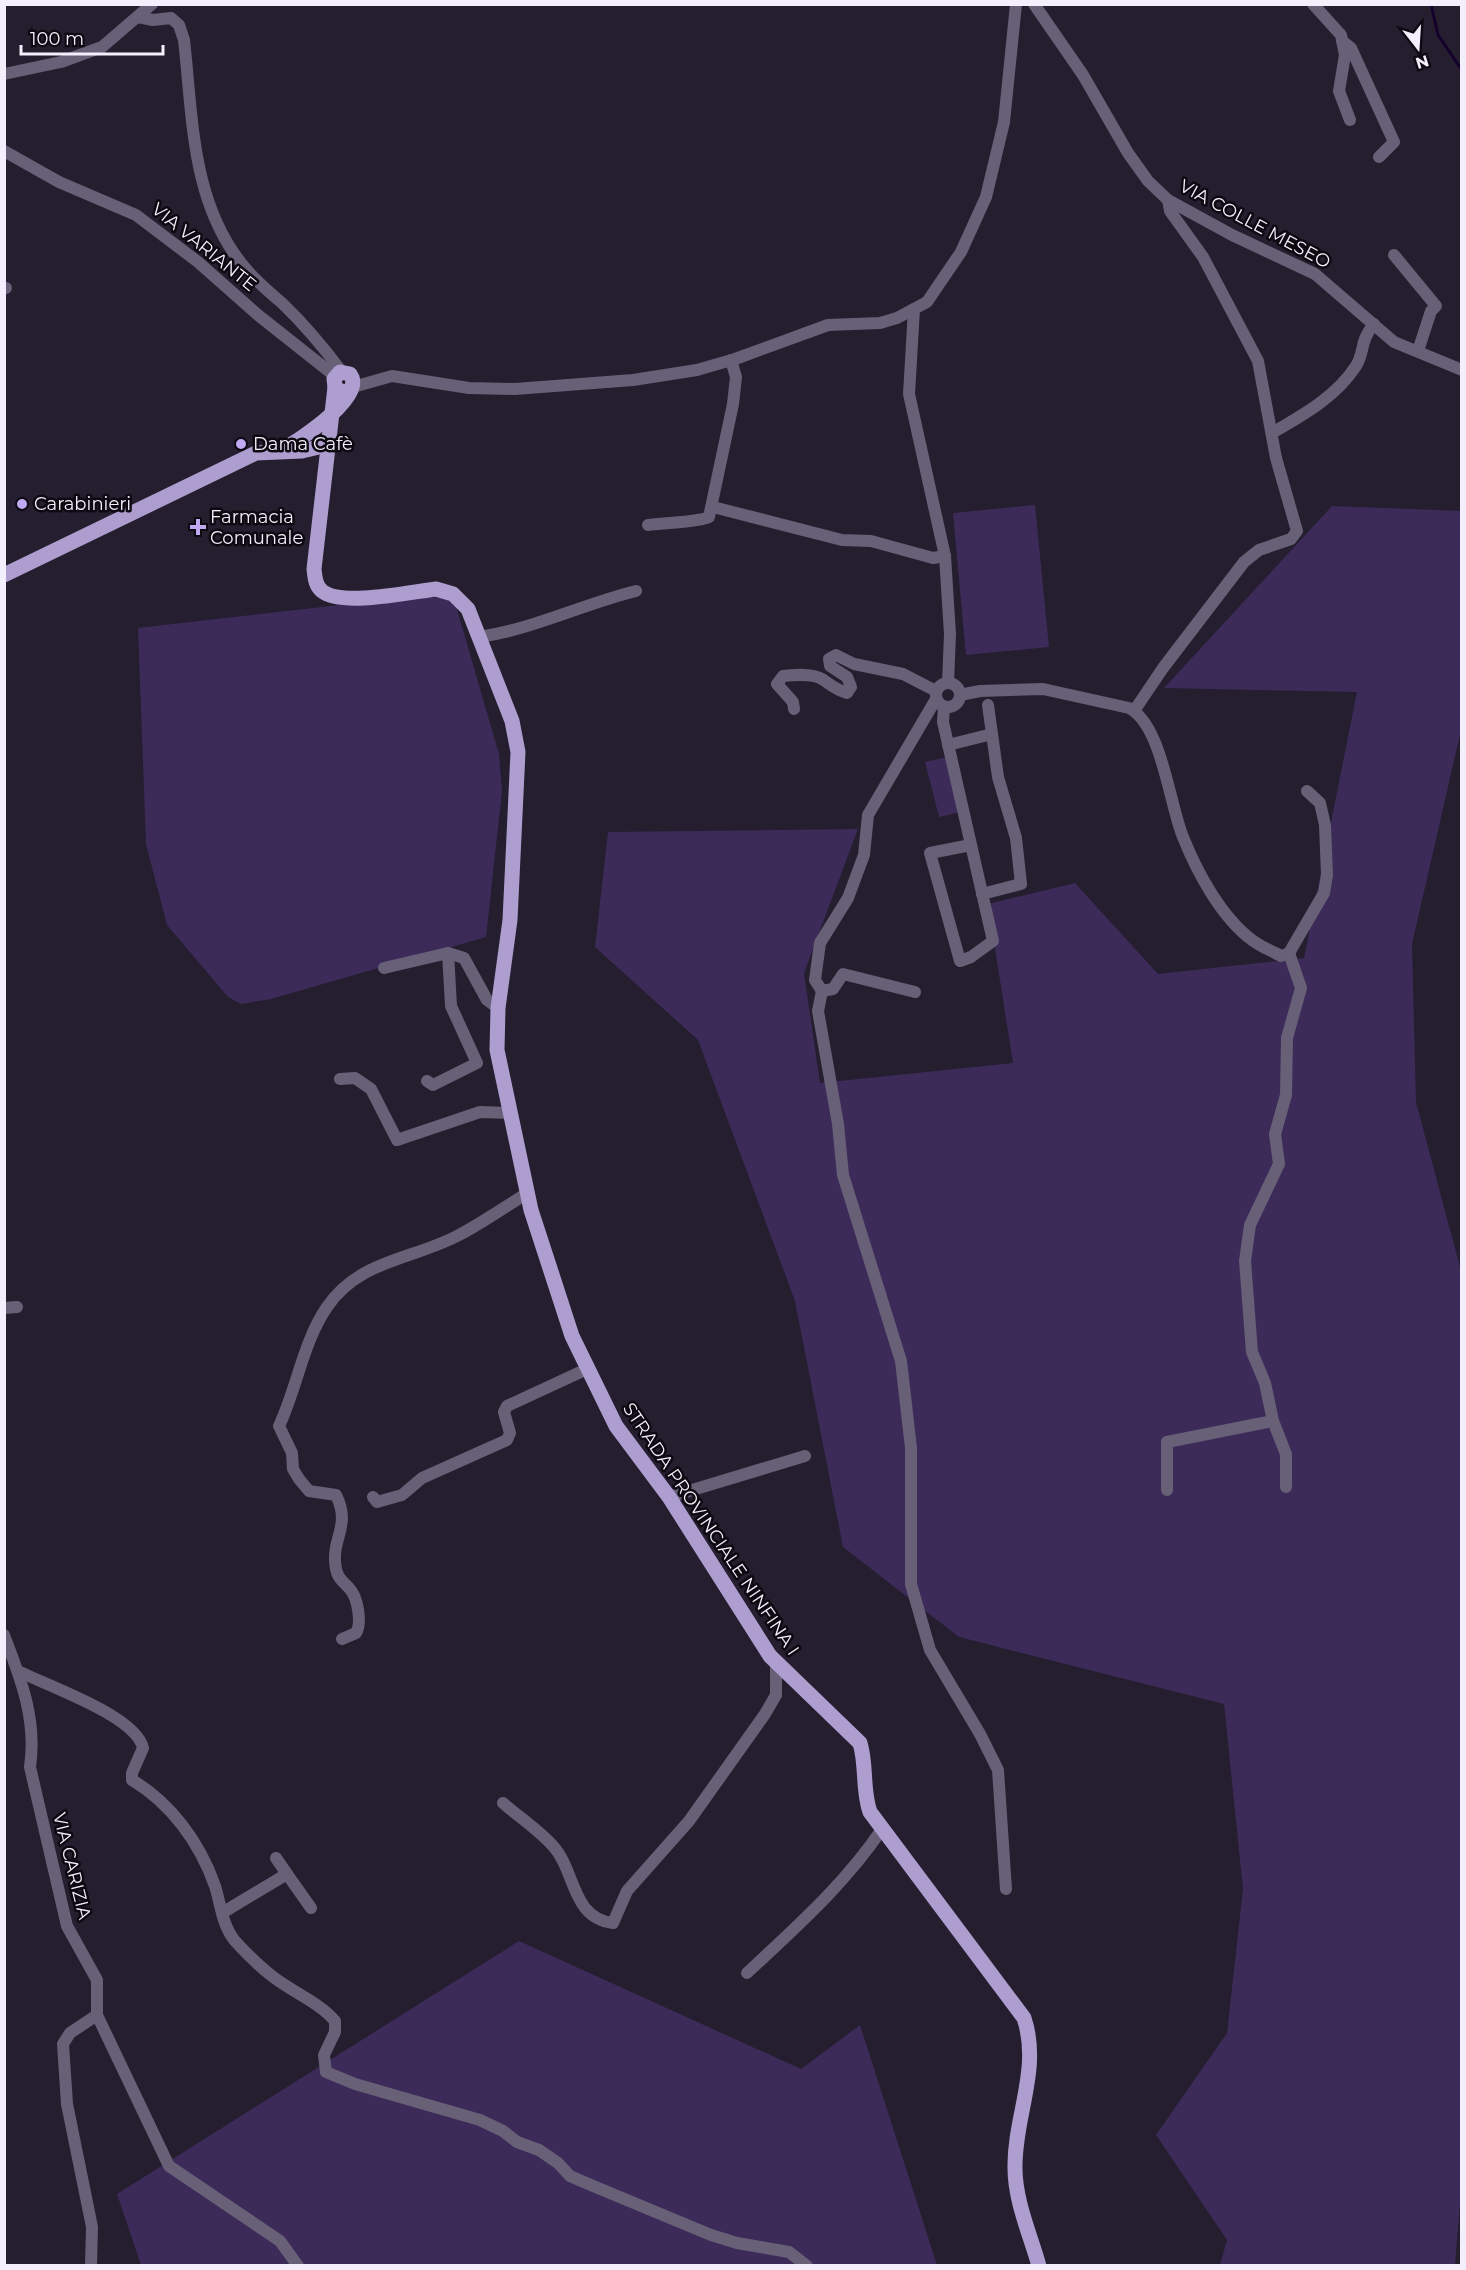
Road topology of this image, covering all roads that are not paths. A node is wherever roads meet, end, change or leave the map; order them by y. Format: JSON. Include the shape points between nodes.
{"nodes":[{"id":1,"x":152,"y":4,"type":"edge"},
{"id":2,"x":1016,"y":4,"type":"edge"},
{"id":3,"x":1034,"y":4,"type":"edge"},
{"id":4,"x":1313,"y":4,"type":"edge"},
{"id":5,"x":138,"y":17,"type":"junction"},
{"id":6,"x":1342,"y":41,"type":"junction"},
{"id":7,"x":4,"y":74,"type":"edge"},
{"id":8,"x":1350,"y":120,"type":"dead end"},
{"id":9,"x":4,"y":151,"type":"edge"},
{"id":10,"x":1379,"y":157,"type":"dead end"},
{"id":11,"x":1168,"y":200,"type":"junction"},
{"id":12,"x":1394,"y":255,"type":"dead end"},
{"id":13,"x":914,"y":309,"type":"junction"},
{"id":14,"x":1374,"y":324,"type":"junction"},
{"id":15,"x":1418,"y":351,"type":"junction"},
{"id":16,"x":731,"y":360,"type":"junction"},
{"id":17,"x":1461,"y":370,"type":"edge"},
{"id":18,"x":344,"y":381,"type":"junction"},
{"id":19,"x":333,"y":414,"type":"junction"},
{"id":20,"x":1272,"y":434,"type":"junction"},
{"id":21,"x":302,"y":445,"type":"junction"},
{"id":22,"x":327,"y":445,"type":"junction"},
{"id":23,"x":324,"y":465,"type":"junction"},
{"id":24,"x":713,"y":507,"type":"junction"},
{"id":25,"x":648,"y":525,"type":"dead end"},
{"id":26,"x":945,"y":556,"type":"junction"},
{"id":27,"x":4,"y":575,"type":"edge"},
{"id":28,"x":636,"y":591,"type":"dead end"},
{"id":29,"x":479,"y":637,"type":"junction"},
{"id":30,"x":948,"y":683,"type":"junction"},
{"id":31,"x":960,"y":695,"type":"junction"},
{"id":32,"x":938,"y":699,"type":"junction"},
{"id":33,"x":988,"y":705,"type":"dead end"},
{"id":34,"x":794,"y":709,"type":"dead end"},
{"id":35,"x":1134,"y":711,"type":"junction"},
{"id":36,"x":992,"y":734,"type":"junction"},
{"id":37,"x":948,"y":745,"type":"junction"},
{"id":38,"x":1307,"y":790,"type":"dead end"},
{"id":39,"x":971,"y":845,"type":"junction"},
{"id":40,"x":982,"y":894,"type":"junction"},
{"id":41,"x":448,"y":953,"type":"junction"},
{"id":42,"x":1289,"y":953,"type":"junction"},
{"id":43,"x":384,"y":968,"type":"dead end"},
{"id":44,"x":822,"y":991,"type":"junction"},
{"id":45,"x":915,"y":992,"type":"dead end"},
{"id":46,"x":498,"y":1008,"type":"junction"},
{"id":47,"x":340,"y":1079,"type":"dead end"},
{"id":48,"x":427,"y":1081,"type":"dead end"},
{"id":49,"x":511,"y":1113,"type":"junction"},
{"id":50,"x":528,"y":1193,"type":"junction"},
{"id":51,"x":587,"y":1369,"type":"junction"},
{"id":52,"x":1273,"y":1421,"type":"junction"},
{"id":53,"x":805,"y":1456,"type":"dead end"},
{"id":54,"x":1286,"y":1487,"type":"dead end"},
{"id":55,"x":1167,"y":1490,"type":"dead end"},
{"id":56,"x":373,"y":1497,"type":"dead end"},
{"id":57,"x":669,"y":1497,"type":"junction"},
{"id":58,"x":4,"y":1635,"type":"edge"},
{"id":59,"x":342,"y":1639,"type":"dead end"},
{"id":60,"x":776,"y":1663,"type":"junction"},
{"id":61,"x":18,"y":1671,"type":"junction"},
{"id":62,"x":503,"y":1803,"type":"dead end"},
{"id":63,"x":882,"y":1829,"type":"junction"},
{"id":64,"x":276,"y":1858,"type":"dead end"},
{"id":65,"x":286,"y":1874,"type":"junction"},
{"id":66,"x":1006,"y":1889,"type":"dead end"},
{"id":67,"x":311,"y":1908,"type":"dead end"},
{"id":68,"x":222,"y":1913,"type":"junction"},
{"id":69,"x":747,"y":1973,"type":"dead end"},
{"id":70,"x":97,"y":2015,"type":"junction"},
{"id":71,"x":92,"y":2265,"type":"edge"},
{"id":72,"x":298,"y":2265,"type":"edge"},
{"id":73,"x":807,"y":2265,"type":"edge"},
{"id":74,"x":1039,"y":2265,"type":"edge"}],
"edges":[{"from":1,"to":5,"type":"street"},
{"from":2,"to":13,"type":"street","via":[[1004,122],[986,197],[961,252],[927,302]]},
{"from":3,"to":11,"type":"street","name":"VIA COLLE MESEO","via":[[1083,75],[1128,153]]},
{"from":4,"to":6,"type":"street","via":[[1328,18]]},
{"from":5,"to":7,"type":"street","via":[[102,47],[60,62]]},
{"from":5,"to":18,"type":"street","via":[[171,18],[179,26],[201,177],[213,218],[226,243]]},
{"from":6,"to":8,"type":"street","via":[[1345,55],[1339,91]]},
{"from":6,"to":10,"type":"street","via":[[1351,48],[1394,142]]},
{"from":9,"to":18,"type":"street","name":"VIA VARIANTE","via":[[59,182],[136,215]]},
{"from":11,"to":14,"type":"street","name":"VIA COLLE MESEO","via":[[1315,274]]},
{"from":11,"to":20,"type":"street","via":[[1170,211],[1203,257],[1258,361]]},
{"from":12,"to":15,"type":"street","via":[[1436,306]]},
{"from":13,"to":16,"type":"street","via":[[880,323],[828,325]]},
{"from":13,"to":26,"type":"street","via":[[909,394]]},
{"from":14,"to":15,"type":"street","name":"VIA COLLE MESEO","via":[[1394,342]]},
{"from":14,"to":20,"type":"street","via":[[1363,337],[1357,364],[1332,394]]},
{"from":15,"to":17,"type":"street","name":"VIA COLLE MESEO"},
{"from":16,"to":18,"type":"street","via":[[633,380],[515,389],[469,388],[392,376]]},
{"from":16,"to":24,"type":"street","via":[[736,377],[733,404]]},
{"from":18,"to":19,"type":"main road"},
{"from":19,"to":21,"type":"main road"},
{"from":19,"to":22,"type":"main road","name":"STRADA PROVINCIALE NINFINA I"},
{"from":20,"to":35,"type":"street","via":[[1297,531],[1291,539],[1259,550],[1244,562]]},
{"from":21,"to":22,"type":"main road"},
{"from":21,"to":23,"type":"main road"},
{"from":21,"to":27,"type":"main road","via":[[256,453]]},
{"from":22,"to":23,"type":"main road","name":"STRADA PROVINCIALE NINFINA I"},
{"from":23,"to":29,"type":"main road","name":"STRADA PROVINCIALE NINFINA I","via":[[314,569],[319,587],[327,594],[348,598],[448,591],[464,602]]},
{"from":24,"to":25,"type":"street","via":[[704,520]]},
{"from":24,"to":26,"type":"street","via":[[842,540],[871,541],[933,558]]},
{"from":26,"to":30,"type":"street","via":[[950,634]]},
{"from":28,"to":29,"type":"street","via":[[572,609],[513,632]]},
{"from":29,"to":46,"type":"main road","name":"STRADA PROVINCIALE NINFINA I","via":[[512,721],[519,769],[510,920]]},
{"from":30,"to":31,"type":"street","via":[[957,687]]},
{"from":30,"to":32,"type":"street","via":[[940,685]]},
{"from":31,"to":32,"type":"street","via":[[954,706]]},
{"from":31,"to":35,"type":"street","via":[[1043,689]]},
{"from":32,"to":34,"type":"street","via":[[903,674],[854,664],[836,656],[829,659],[830,666],[846,677],[851,687],[847,693],[820,678],[783,676],[777,684],[793,702]]},
{"from":32,"to":37,"type":"street"},
{"from":32,"to":44,"type":"street","via":[[868,815],[864,855],[848,898],[820,943],[815,980]]},
{"from":33,"to":36,"type":"street"},
{"from":35,"to":42,"type":"street","via":[[1150,731],[1184,838],[1206,882],[1252,940],[1281,956]]},
{"from":36,"to":37,"type":"street"},
{"from":36,"to":40,"type":"street","via":[[998,777],[1016,838],[1021,884]]},
{"from":37,"to":39,"type":"street"},
{"from":38,"to":42,"type":"street","via":[[1320,803],[1327,875],[1324,893]]},
{"from":39,"to":40,"type":"street"},
{"from":39,"to":40,"type":"street","via":[[930,853],[960,961],[993,941]]},
{"from":41,"to":43,"type":"street"},
{"from":41,"to":46,"type":"street","via":[[464,958],[487,1000]]},
{"from":41,"to":48,"type":"street","via":[[451,1006],[477,1063],[433,1085]]},
{"from":42,"to":52,"type":"street","via":[[1301,988],[1287,1038],[1286,1095],[1275,1134],[1279,1164],[1250,1225],[1245,1261],[1252,1352],[1265,1383]]},
{"from":44,"to":45,"type":"street","via":[[833,989],[843,975]]},
{"from":44,"to":66,"type":"street","via":[[818,1011],[843,1175],[902,1361],[911,1448],[911,1584],[930,1650],[998,1770]]},
{"from":46,"to":49,"type":"main road","name":"STRADA PROVINCIALE NINFINA I","via":[[497,1050]]},
{"from":47,"to":49,"type":"street","via":[[355,1078],[371,1089],[397,1140],[480,1112]]},
{"from":49,"to":50,"type":"main road","name":"STRADA PROVINCIALE NINFINA I"},
{"from":50,"to":51,"type":"main road","name":"STRADA PROVINCIALE NINFINA I","via":[[550,1273]]},
{"from":50,"to":59,"type":"street","via":[[456,1237],[374,1266],[348,1282],[326,1309],[301,1367],[279,1426],[292,1454],[295,1475],[309,1491],[336,1496],[343,1510],[335,1566],[339,1579],[352,1594],[359,1620],[356,1633]]},
{"from":51,"to":56,"type":"street","via":[[507,1406],[507,1440],[422,1478],[402,1495],[376,1502]]},
{"from":51,"to":57,"type":"main road","name":"STRADA PROVINCIALE NINFINA I","via":[[621,1434]]},
{"from":52,"to":54,"type":"street","via":[[1286,1454]]},
{"from":52,"to":55,"type":"street","via":[[1167,1442]]},
{"from":53,"to":57,"type":"street"},
{"from":57,"to":60,"type":"main road","name":"STRADA PROVINCIALE NINFINA I"},
{"from":58,"to":61,"type":"street","name":"VIA CARIZIA"},
{"from":60,"to":62,"type":"street","via":[[776,1695],[765,1714],[689,1821],[627,1891],[613,1923],[603,1922],[579,1902],[554,1846]]},
{"from":60,"to":63,"type":"main road","name":"STRADA PROVINCIALE NINFINA I","via":[[860,1743],[867,1805]]},
{"from":61,"to":68,"type":"street","via":[[97,1706],[136,1733],[143,1748],[132,1780],[169,1808],[188,1834],[214,1885]]},
{"from":61,"to":70,"type":"street","name":"VIA CARIZIA","via":[[30,1714],[30,1767],[38,1807],[66,1926],[97,1980]]},
{"from":63,"to":69,"type":"street","via":[[826,1899]]},
{"from":63,"to":74,"type":"main road","name":"STRADA PROVINCIALE NINFINA I","via":[[1024,2018],[1029,2038],[1029,2074],[1015,2165],[1016,2186]]},
{"from":64,"to":65,"type":"street"},
{"from":65,"to":67,"type":"street"},
{"from":65,"to":68,"type":"street"},
{"from":68,"to":73,"type":"street","via":[[234,1940],[272,1976],[335,2021],[335,2032],[324,2055],[326,2072],[480,2120],[539,2150],[570,2176],[711,2235],[789,2252]]},
{"from":70,"to":71,"type":"street","via":[[70,2033],[63,2044],[66,2104],[92,2228]]},
{"from":70,"to":72,"type":"street","via":[[169,2166],[280,2241]]}]}
